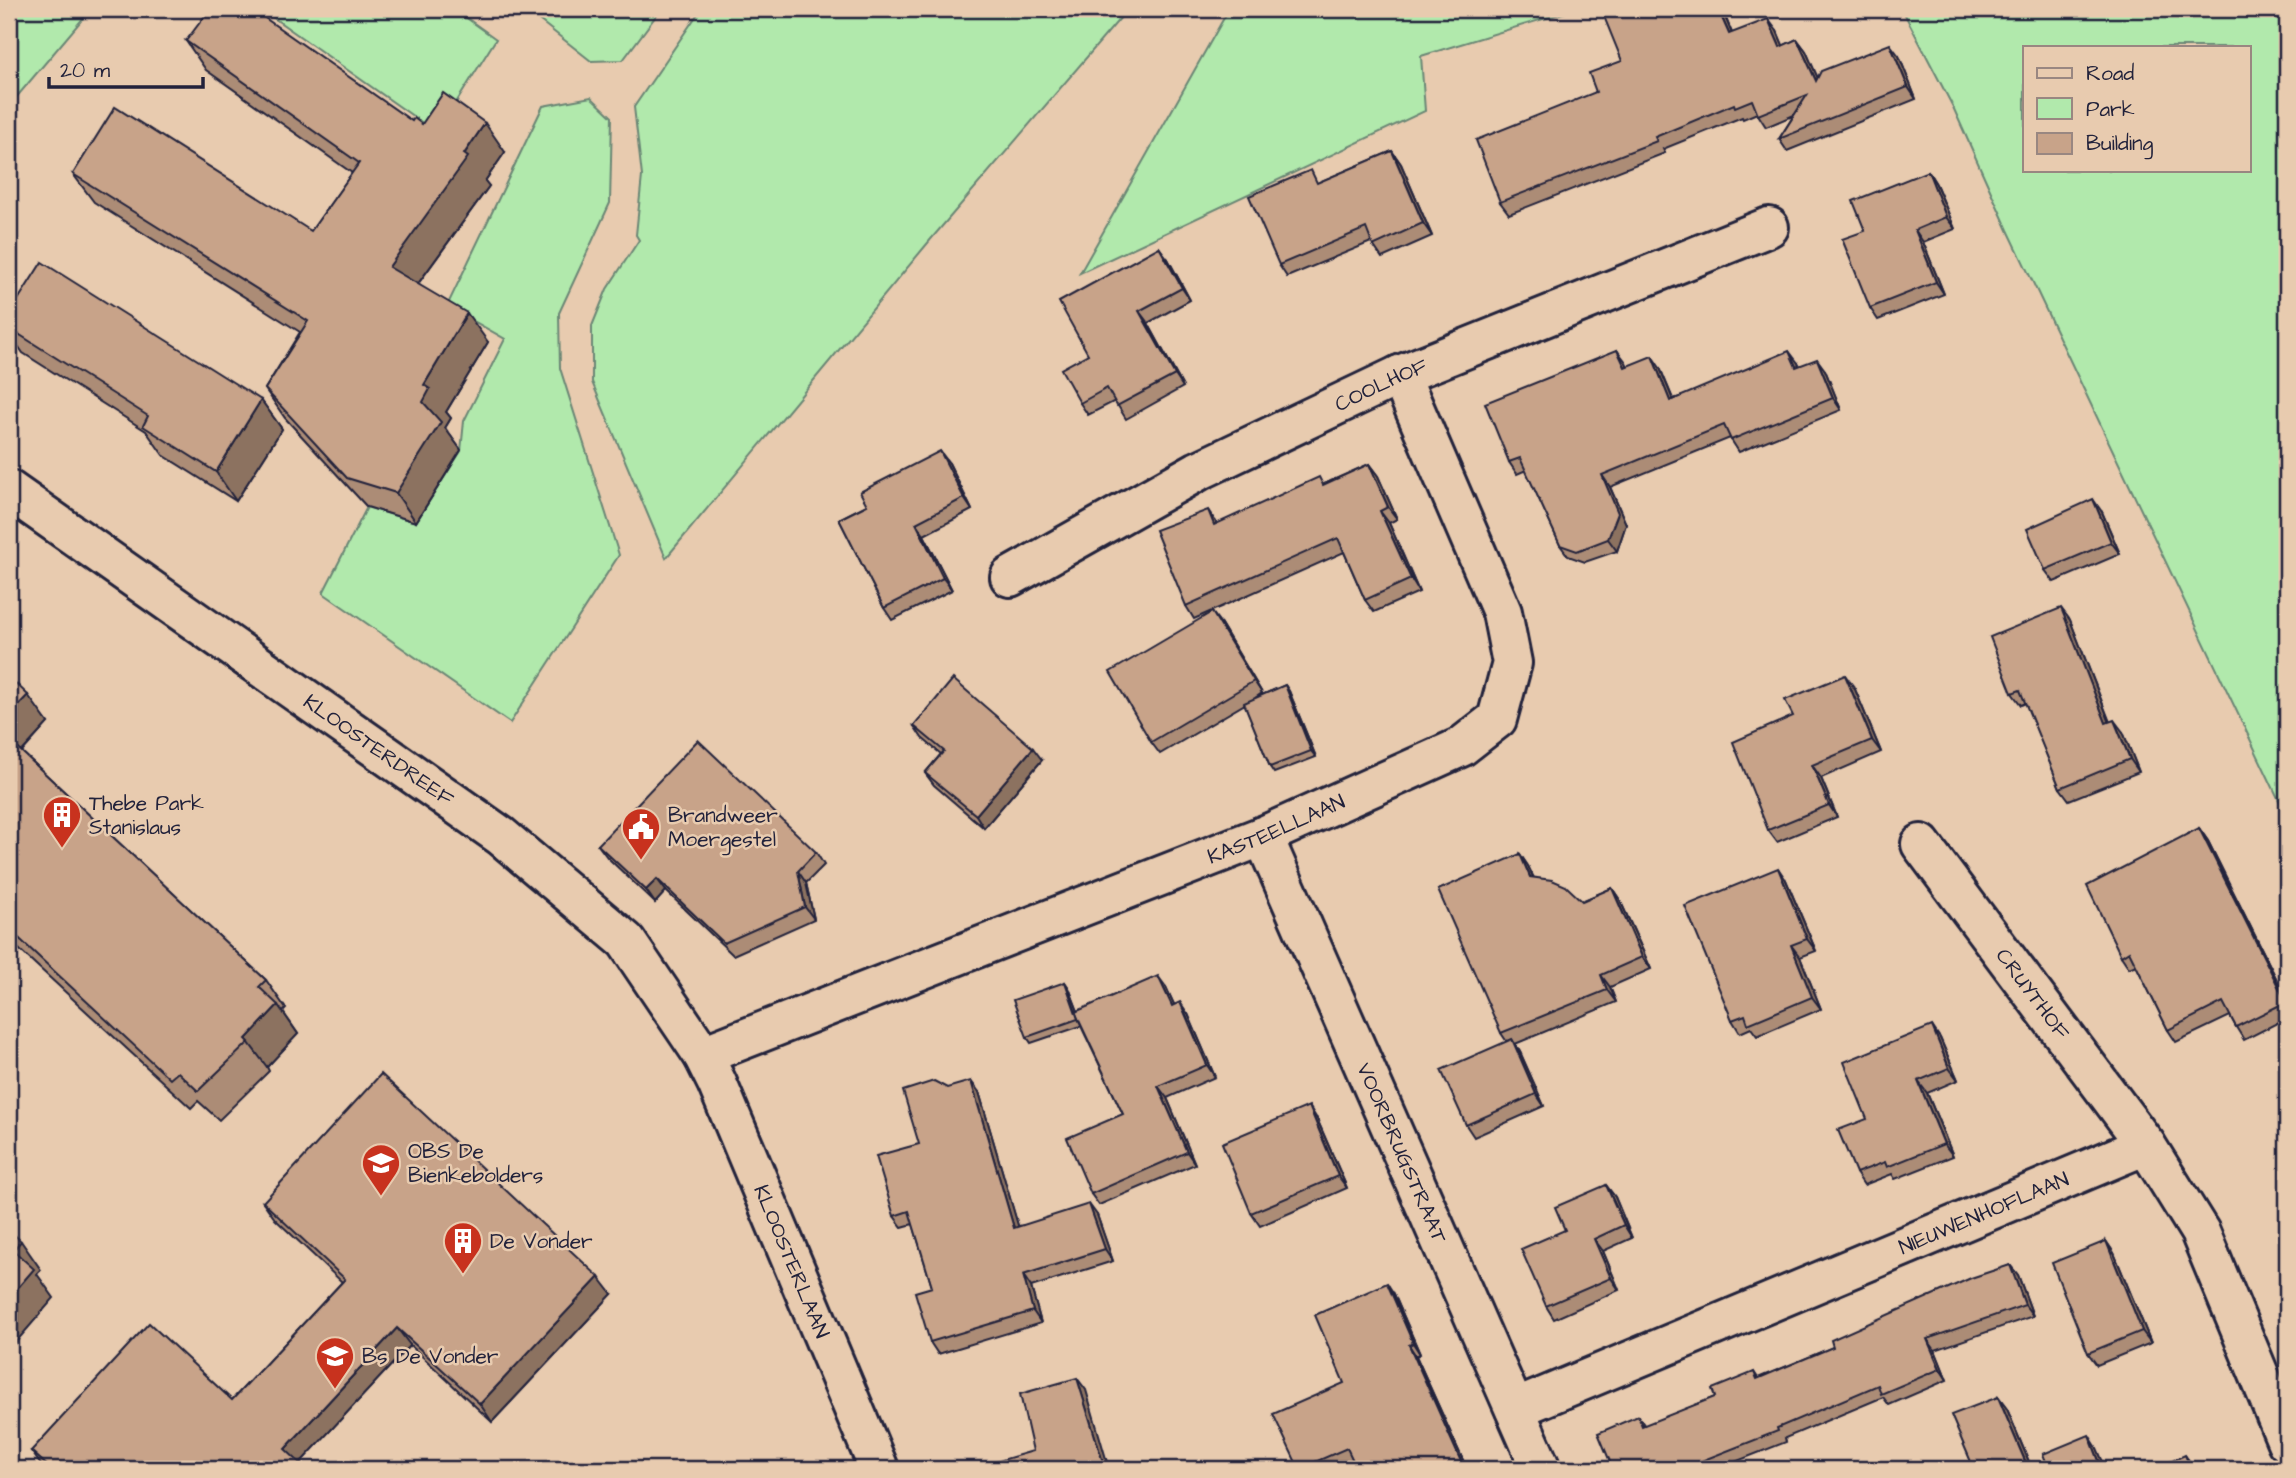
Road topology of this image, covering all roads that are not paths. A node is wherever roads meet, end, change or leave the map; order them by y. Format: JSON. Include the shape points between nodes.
{"nodes":[{"id":1,"x":1769,"y":227,"type":"dead end"},
{"id":2,"x":1400,"y":375,"type":"junction"},
{"id":3,"x":9,"y":490,"type":"edge"},
{"id":4,"x":1010,"y":577,"type":"dead end"},
{"id":5,"x":1263,"y":836,"type":"junction"},
{"id":6,"x":1921,"y":844,"type":"dead end"},
{"id":7,"x":704,"y":1055,"type":"junction"},
{"id":8,"x":2146,"y":1144,"type":"junction"},
{"id":9,"x":1515,"y":1409,"type":"junction"},
{"id":10,"x":2287,"y":1442,"type":"edge"},
{"id":11,"x":879,"y":1469,"type":"edge"},
{"id":12,"x":1541,"y":1469,"type":"edge"}],
"edges":[{"from":1,"to":2,"type":"street","name":"COOLHOF"},
{"from":2,"to":4,"type":"street","name":"COOLHOF","via":[[1199,471]]},
{"from":2,"to":5,"type":"street","name":"KASTEELLAAN","via":[[1502,612],[1512,663],[1497,719],[1461,747]]},
{"from":3,"to":7,"type":"street","name":"KLOOSTERDREEF","via":[[501,836],[626,941]]},
{"from":5,"to":7,"type":"street","name":"KASTEELLAAN"},
{"from":5,"to":9,"type":"street","name":"VOORBRUGSTRAAT"},
{"from":6,"to":8,"type":"street","name":"CRUYTHOF"},
{"from":7,"to":11,"type":"street","name":"KLOOSTERLAAN"},
{"from":8,"to":9,"type":"street","name":"NIEUWENHOFLAAN"},
{"from":8,"to":10,"type":"street","via":[[2200,1231]]},
{"from":9,"to":12,"type":"street","name":"VOORBRUGSTRAAT"}]}
